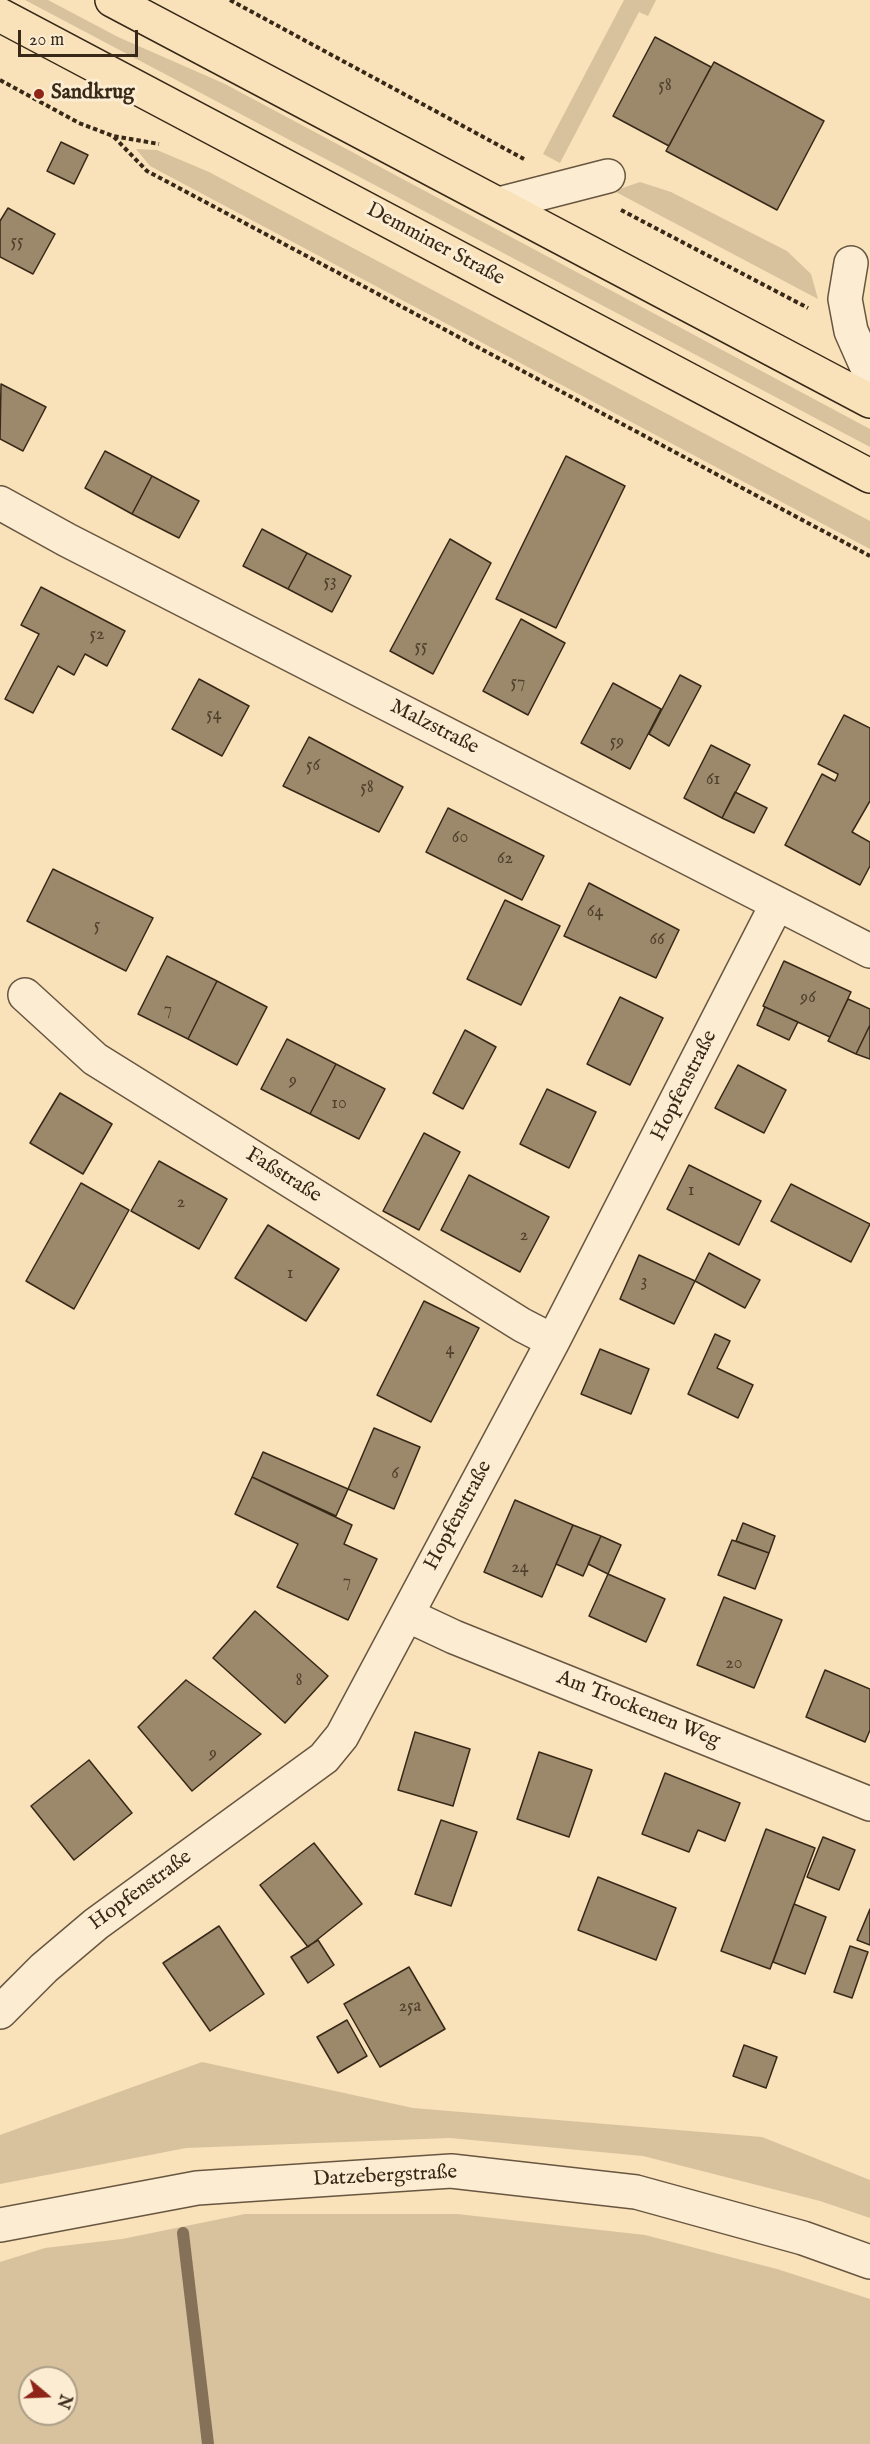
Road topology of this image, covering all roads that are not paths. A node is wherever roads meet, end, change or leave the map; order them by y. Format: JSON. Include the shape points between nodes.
{"nodes":[{"id":1,"x":112,"y":0,"type":"edge"},
{"id":2,"x":0,"y":15,"type":"edge"},
{"id":3,"x":608,"y":176,"type":"dead end"},
{"id":4,"x":499,"y":204,"type":"junction"},
{"id":5,"x":850,"y":263,"type":"dead end"},
{"id":6,"x":870,"y":374,"type":"edge"},
{"id":7,"x":870,"y":401,"type":"edge"},
{"id":8,"x":870,"y":476,"type":"edge"},
{"id":9,"x":0,"y":503,"type":"edge"},
{"id":10,"x":777,"y":904,"type":"junction"},
{"id":11,"x":870,"y":951,"type":"edge"},
{"id":12,"x":25,"y":995,"type":"dead end"},
{"id":13,"x":553,"y":1341,"type":"junction"},
{"id":14,"x":407,"y":1615,"type":"junction"},
{"id":15,"x":870,"y":1804,"type":"edge"},
{"id":16,"x":0,"y":2012,"type":"edge"},
{"id":17,"x":0,"y":2225,"type":"edge"},
{"id":18,"x":870,"y":2262,"type":"edge"}],
"edges":[{"from":1,"to":4,"type":"main road"},
{"from":2,"to":8,"type":"main road","name":"Demminer Straße"},
{"from":3,"to":4,"type":"street"},
{"from":4,"to":7,"type":"main road"},
{"from":5,"to":6,"type":"street","via":[[845,299],[851,331]]},
{"from":9,"to":10,"type":"street","name":"Malzstraße"},
{"from":10,"to":11,"type":"street","name":"Malzstraße"},
{"from":10,"to":13,"type":"street","name":"Hopfenstraße"},
{"from":12,"to":13,"type":"street","name":"Faßstraße","via":[[95,1059]]},
{"from":13,"to":14,"type":"street","name":"Hopfenstraße"},
{"from":14,"to":15,"type":"street","name":"Am Trockenen Weg"},
{"from":14,"to":16,"type":"street","name":"Hopfenstraße","via":[[342,1736],[324,1758],[96,1924]]},
{"from":17,"to":18,"type":"street","name":"Datzebergstraße","via":[[197,2188],[451,2171],[636,2192],[803,2238]]}]}
